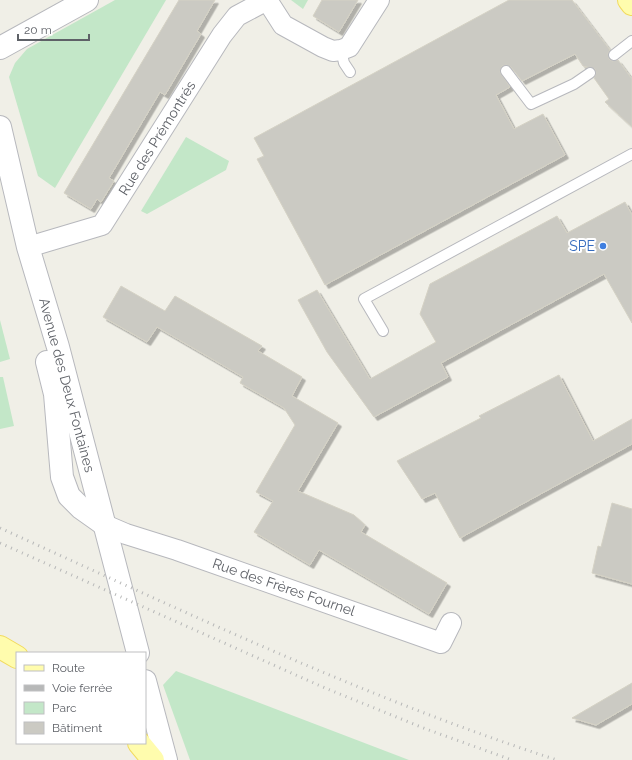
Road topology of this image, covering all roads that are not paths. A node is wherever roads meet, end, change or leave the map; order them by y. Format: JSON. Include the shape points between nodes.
{"nodes":[{"id":1,"x":87,"y":0,"type":"edge"},
{"id":2,"x":267,"y":0,"type":"edge"},
{"id":3,"x":379,"y":0,"type":"edge"},
{"id":4,"x":628,"y":0,"type":"edge"},
{"id":5,"x":632,"y":4,"type":"edge"},
{"id":6,"x":632,"y":41,"type":"edge"},
{"id":7,"x":0,"y":48,"type":"edge"},
{"id":8,"x":341,"y":50,"type":"junction"},
{"id":9,"x":614,"y":55,"type":"dead end"},
{"id":10,"x":506,"y":71,"type":"dead end"},
{"id":11,"x":350,"y":72,"type":"dead end"},
{"id":12,"x":590,"y":73,"type":"dead end"},
{"id":13,"x":0,"y":127,"type":"edge"},
{"id":14,"x":632,"y":154,"type":"edge"},
{"id":15,"x":28,"y":247,"type":"junction"},
{"id":16,"x":383,"y":331,"type":"dead end"},
{"id":17,"x":105,"y":525,"type":"junction"},
{"id":18,"x":451,"y":623,"type":"dead end"},
{"id":19,"x":0,"y":647,"type":"edge"},
{"id":20,"x":138,"y":652,"type":"edge"},
{"id":21,"x":16,"y":656,"type":"edge"},
{"id":22,"x":146,"y":685,"type":"edge"},
{"id":23,"x":140,"y":744,"type":"edge"},
{"id":24,"x":153,"y":760,"type":"edge"},
{"id":25,"x":166,"y":760,"type":"edge"}],
"edges":[{"from":1,"to":7,"type":"street"},
{"from":2,"to":8,"type":"street","name":"Rue des Prémontrés","via":[[283,24],[323,47],[333,51]]},
{"from":2,"to":15,"type":"street","name":"Rue des Prémontrés","via":[[237,16],[222,34],[102,225]]},
{"from":3,"to":8,"type":"street","via":[[356,40]]},
{"from":4,"to":5,"type":"main road"},
{"from":6,"to":9,"type":"lane"},
{"from":8,"to":11,"type":"lane","via":[[344,63]]},
{"from":10,"to":12,"type":"lane","via":[[531,104],[574,84]]},
{"from":13,"to":15,"type":"street","name":"Avenue des Deux Fontaines"},
{"from":14,"to":16,"type":"lane","via":[[364,299]]},
{"from":15,"to":17,"type":"street","name":"Avenue des Deux Fontaines","via":[[58,347]]},
{"from":15,"to":17,"type":"street","name":"Avenue des Deux Fontaines","via":[[21,264],[55,394],[62,477],[68,496]]},
{"from":17,"to":18,"type":"street","name":"Rue des Frères Fournel","via":[[441,643]]},
{"from":17,"to":20,"type":"street","name":"Avenue des Deux Fontaines"},
{"from":19,"to":21,"type":"main road"},
{"from":22,"to":25,"type":"street"},
{"from":23,"to":24,"type":"main road"}]}
